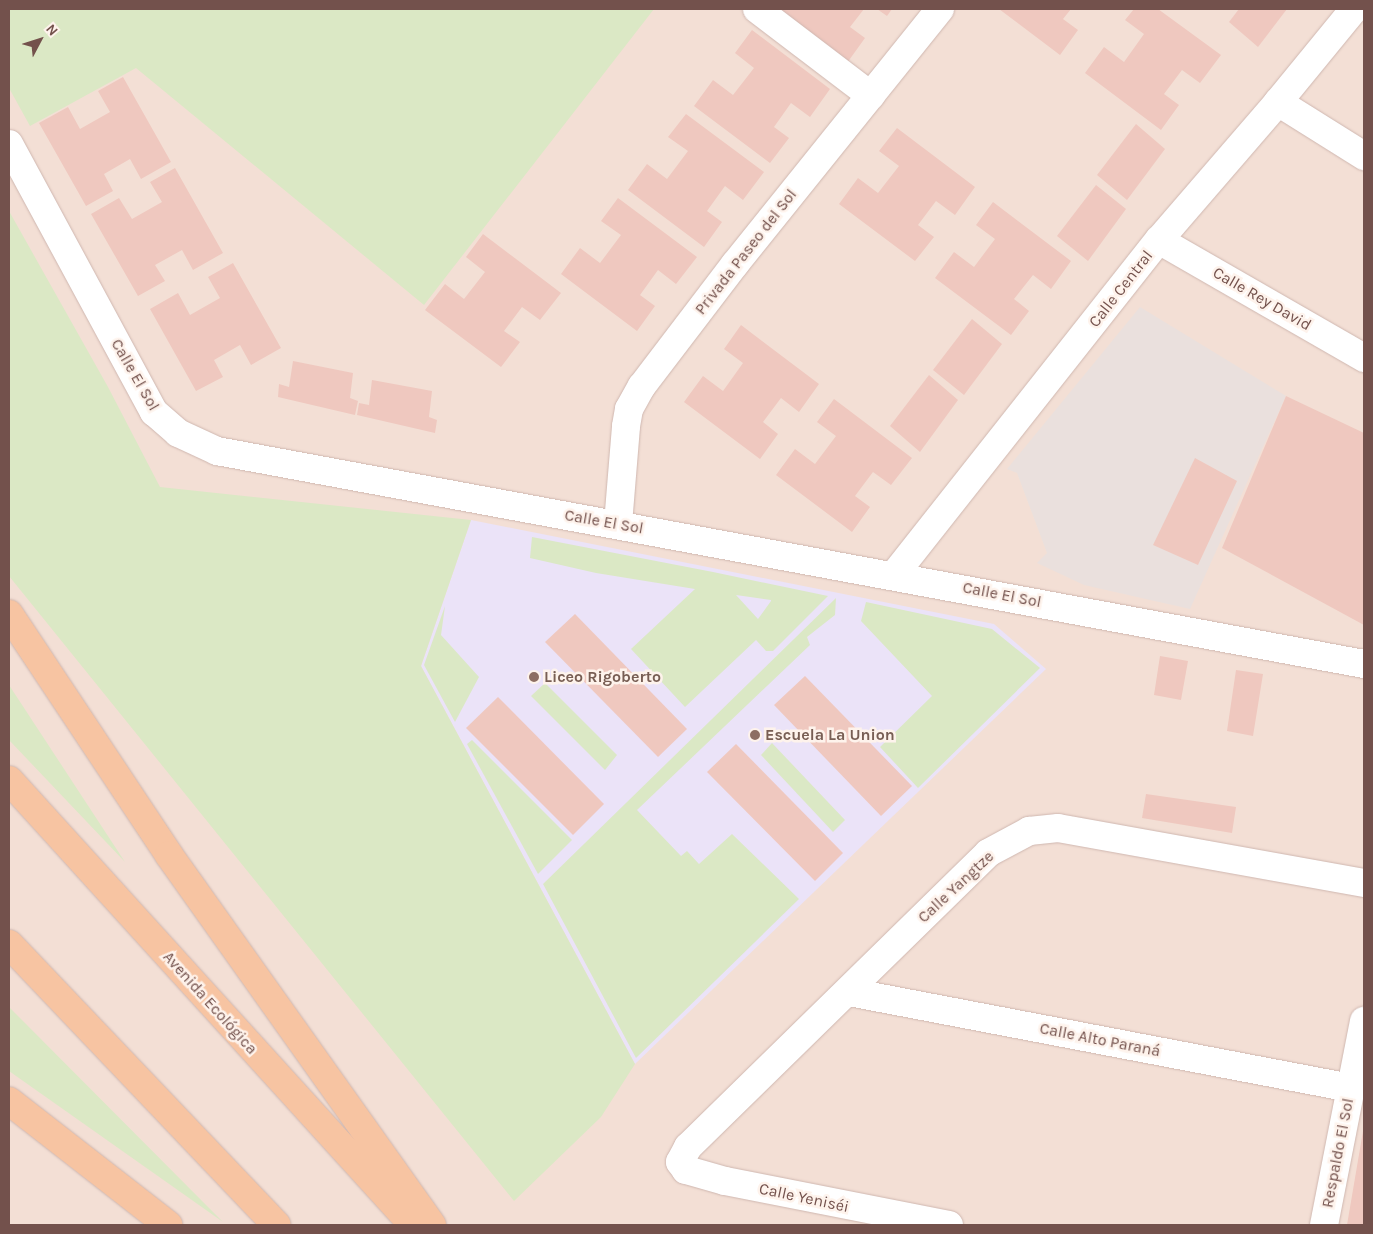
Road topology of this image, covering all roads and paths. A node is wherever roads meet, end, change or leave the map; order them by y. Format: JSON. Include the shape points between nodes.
{"nodes":[{"id":1,"x":757,"y":9,"type":"edge"},
{"id":2,"x":940,"y":9,"type":"edge"},
{"id":3,"x":1354,"y":9,"type":"edge"},
{"id":4,"x":871,"y":96,"type":"junction"},
{"id":5,"x":1278,"y":102,"type":"junction"},
{"id":6,"x":9,"y":144,"type":"edge"},
{"id":7,"x":1364,"y":156,"type":"edge"},
{"id":8,"x":1160,"y":240,"type":"junction"},
{"id":9,"x":1364,"y":358,"type":"edge"},
{"id":10,"x":618,"y":524,"type":"junction"},
{"id":11,"x":894,"y":574,"type":"junction"},
{"id":12,"x":9,"y":614,"type":"edge"},
{"id":13,"x":1364,"y":664,"type":"edge"},
{"id":14,"x":9,"y":780,"type":"edge"},
{"id":15,"x":1364,"y":883,"type":"edge"},
{"id":16,"x":9,"y":944,"type":"edge"},
{"id":17,"x":849,"y":992,"type":"junction"},
{"id":18,"x":1364,"y":1021,"type":"edge"},
{"id":19,"x":1351,"y":1088,"type":"junction"},
{"id":20,"x":9,"y":1101,"type":"edge"},
{"id":21,"x":688,"y":1147,"type":"joint"},
{"id":22,"x":168,"y":1225,"type":"edge"},
{"id":23,"x":277,"y":1225,"type":"edge"},
{"id":24,"x":413,"y":1225,"type":"edge"},
{"id":25,"x":432,"y":1225,"type":"edge"},
{"id":26,"x":949,"y":1225,"type":"edge"},
{"id":27,"x":1324,"y":1225,"type":"edge"}],
"edges":[{"from":1,"to":4,"type":"street"},
{"from":2,"to":4,"type":"street","name":"Privada Paseo del Sol"},
{"from":3,"to":5,"type":"street","name":"Calle Central"},
{"from":4,"to":10,"type":"street","name":"Privada Paseo del Sol","via":[[735,264],[642,386],[629,409],[626,426]]},
{"from":5,"to":7,"type":"street"},
{"from":5,"to":8,"type":"street","name":"Calle Central"},
{"from":6,"to":10,"type":"street","name":"Calle El Sol","via":[[154,412],[178,433],[217,451]]},
{"from":8,"to":9,"type":"street","name":"Calle Rey David"},
{"from":8,"to":11,"type":"street","name":"Calle Central"},
{"from":10,"to":11,"type":"street","name":"Calle El Sol"},
{"from":11,"to":13,"type":"street","name":"Calle El Sol"},
{"from":12,"to":25,"type":"main road","via":[[169,855]]},
{"from":14,"to":24,"type":"main road","name":"Avenida Ecológica"},
{"from":15,"to":17,"type":"street","name":"Calle Yangtze","via":[[1058,828],[1029,831],[988,854]]},
{"from":16,"to":23,"type":"main road"},
{"from":17,"to":19,"type":"street","name":"Calle Alto Paraná"},
{"from":17,"to":21,"type":"street","name":"Calle Yangtze"},
{"from":18,"to":19,"type":"street","name":"Respaldo El Sol"},
{"from":19,"to":27,"type":"street","name":"Respaldo El Sol"},
{"from":20,"to":22,"type":"main road"},
{"from":21,"to":26,"type":"street","name":"Calle Yeniséi","via":[[680,1162],[686,1170],[734,1183]]}]}
